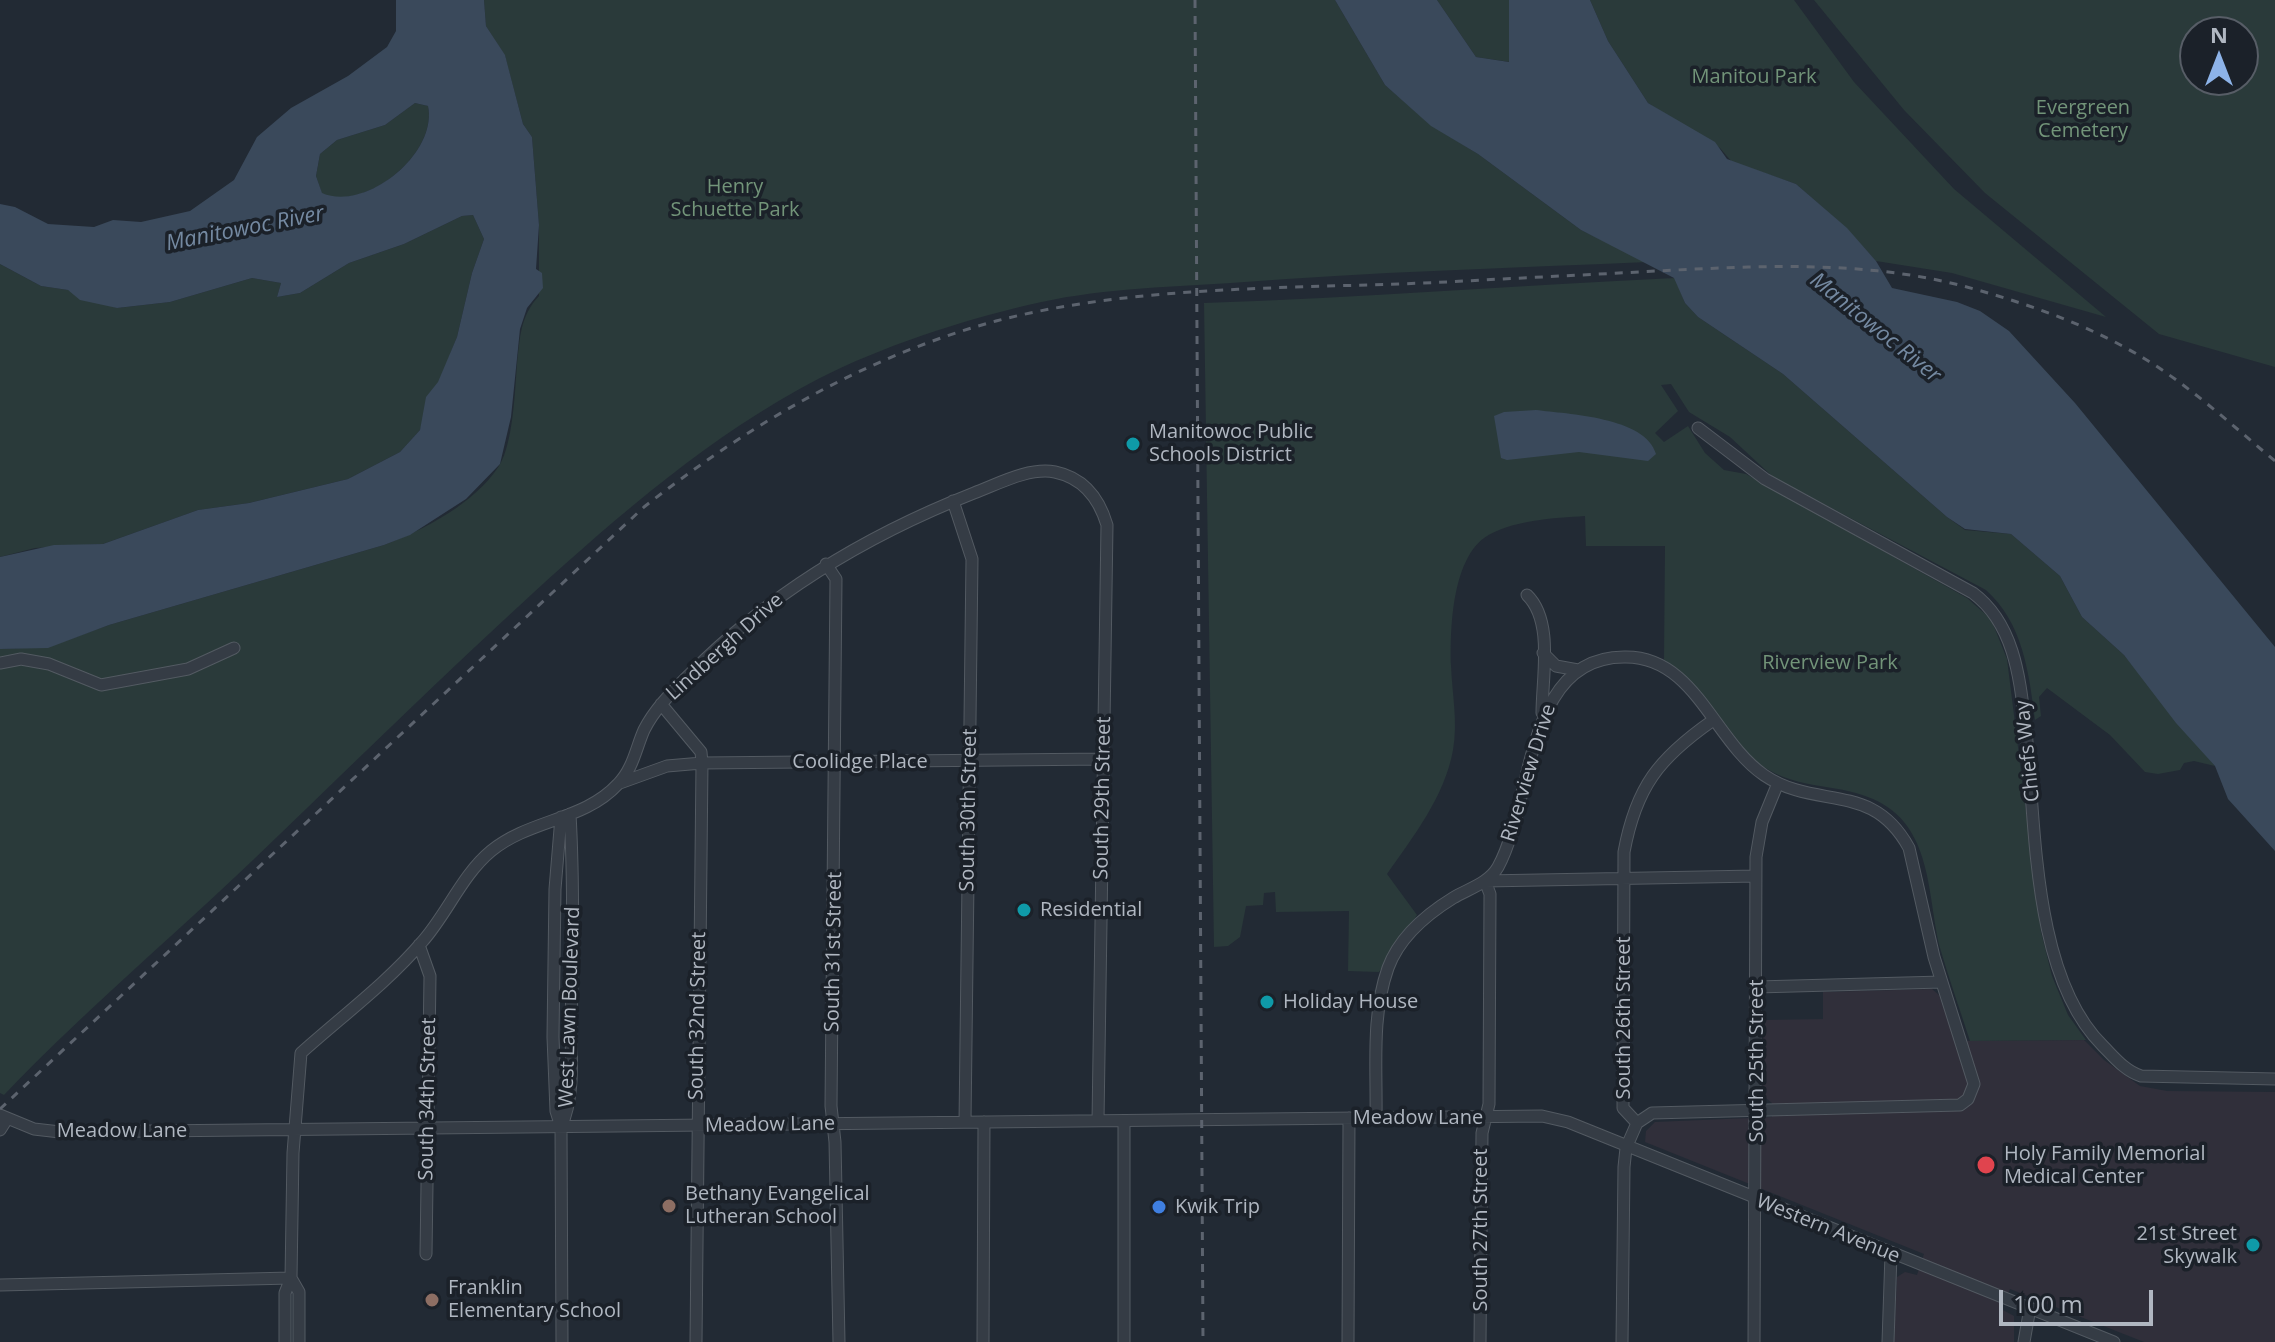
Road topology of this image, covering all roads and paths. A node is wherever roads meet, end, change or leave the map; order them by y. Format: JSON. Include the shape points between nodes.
{"nodes":[{"id":1,"x":1698,"y":428,"type":"dead end"},
{"id":2,"x":1082,"y":484,"type":"joint"},
{"id":3,"x":953,"y":501,"type":"junction"},
{"id":4,"x":826,"y":564,"type":"junction"},
{"id":5,"x":1527,"y":595,"type":"dead end"},
{"id":6,"x":234,"y":648,"type":"dead end"},
{"id":7,"x":1543,"y":653,"type":"junction"},
{"id":8,"x":0,"y":663,"type":"edge"},
{"id":9,"x":1578,"y":670,"type":"junction"},
{"id":10,"x":661,"y":704,"type":"junction"},
{"id":11,"x":1712,"y":721,"type":"junction"},
{"id":12,"x":1542,"y":724,"type":"junction"},
{"id":13,"x":1104,"y":759,"type":"junction"},
{"id":14,"x":970,"y":761,"type":"junction"},
{"id":15,"x":837,"y":762,"type":"junction"},
{"id":16,"x":702,"y":763,"type":"junction"},
{"id":17,"x":620,"y":783,"type":"junction"},
{"id":18,"x":1778,"y":783,"type":"junction"},
{"id":19,"x":566,"y":816,"type":"junction"},
{"id":20,"x":1756,"y":876,"type":"junction"},
{"id":21,"x":1623,"y":880,"type":"junction"},
{"id":22,"x":1485,"y":881,"type":"junction"},
{"id":23,"x":419,"y":945,"type":"junction"},
{"id":24,"x":1942,"y":982,"type":"junction"},
{"id":25,"x":1757,"y":987,"type":"junction"},
{"id":26,"x":2275,"y":1079,"type":"edge"},
{"id":27,"x":1757,"y":1111,"type":"junction"},
{"id":28,"x":1542,"y":1116,"type":"joint"},
{"id":29,"x":3,"y":1117,"type":"edge"},
{"id":30,"x":1487,"y":1117,"type":"junction"},
{"id":31,"x":1349,"y":1118,"type":"junction"},
{"id":32,"x":1376,"y":1118,"type":"junction"},
{"id":33,"x":1098,"y":1121,"type":"junction"},
{"id":34,"x":1124,"y":1121,"type":"junction"},
{"id":35,"x":965,"y":1122,"type":"junction"},
{"id":36,"x":984,"y":1122,"type":"junction"},
{"id":37,"x":1637,"y":1123,"type":"junction"},
{"id":38,"x":832,"y":1124,"type":"junction"},
{"id":39,"x":696,"y":1126,"type":"junction"},
{"id":40,"x":561,"y":1127,"type":"junction"},
{"id":41,"x":427,"y":1128,"type":"junction"},
{"id":42,"x":0,"y":1130,"type":"edge"},
{"id":43,"x":294,"y":1130,"type":"junction"},
{"id":44,"x":1626,"y":1148,"type":"junction"},
{"id":45,"x":1757,"y":1201,"type":"junction"},
{"id":46,"x":426,"y":1254,"type":"dead end"},
{"id":47,"x":1891,"y":1254,"type":"junction"},
{"id":48,"x":291,"y":1278,"type":"junction"},
{"id":49,"x":0,"y":1285,"type":"edge"},
{"id":50,"x":2030,"y":1308,"type":"junction"},
{"id":51,"x":285,"y":1342,"type":"edge"},
{"id":52,"x":299,"y":1342,"type":"edge"},
{"id":53,"x":562,"y":1342,"type":"edge"},
{"id":54,"x":696,"y":1342,"type":"edge"},
{"id":55,"x":839,"y":1342,"type":"edge"},
{"id":56,"x":983,"y":1342,"type":"edge"},
{"id":57,"x":1124,"y":1342,"type":"edge"},
{"id":58,"x":1348,"y":1342,"type":"edge"},
{"id":59,"x":1480,"y":1342,"type":"edge"},
{"id":60,"x":1622,"y":1342,"type":"edge"},
{"id":61,"x":1754,"y":1342,"type":"edge"},
{"id":62,"x":1888,"y":1342,"type":"edge"},
{"id":63,"x":2024,"y":1342,"type":"edge"},
{"id":64,"x":2114,"y":1342,"type":"edge"}],
"edges":[{"from":1,"to":26,"type":"street","name":"Chiefs Way","via":[[1765,479],[1973,593],[1997,617],[2021,686],[2051,947],[2069,997],[2091,1034],[2141,1076]]},
{"from":2,"to":3,"type":"street","name":"Lindbergh Drive","via":[[1052,471],[1031,473]]},
{"from":2,"to":13,"type":"street","name":"South 29th Street","via":[[1101,505],[1107,525]]},
{"from":3,"to":4,"type":"street","name":"Lindbergh Drive"},
{"from":3,"to":14,"type":"street","name":"South 30th Street","via":[[972,559]]},
{"from":4,"to":10,"type":"street","name":"Lindbergh Drive","via":[[740,629]]},
{"from":4,"to":15,"type":"street","name":"South 31st Street","via":[[836,579]]},
{"from":5,"to":7,"type":"street","via":[[1539,606]]},
{"from":6,"to":8,"type":"street","via":[[188,669],[101,685],[49,664],[21,659]]},
{"from":7,"to":9,"type":"street","via":[[1556,666]]},
{"from":7,"to":12,"type":"street"},
{"from":9,"to":11,"type":"street","via":[[1609,658],[1646,659],[1674,673]]},
{"from":9,"to":12,"type":"street","name":"Riverview Drive","via":[[1554,695]]},
{"from":10,"to":16,"type":"street","via":[[701,752]]},
{"from":10,"to":17,"type":"street","name":"Lindbergh Drive"},
{"from":11,"to":18,"type":"street","via":[[1740,755]]},
{"from":11,"to":21,"type":"street","name":"South 26th Street","via":[[1678,744],[1644,786],[1630,818]]},
{"from":12,"to":22,"type":"street","name":"Riverview Drive","via":[[1507,845],[1497,870]]},
{"from":13,"to":14,"type":"street","name":"Coolidge Place"},
{"from":13,"to":33,"type":"street","name":"South 29th Street"},
{"from":14,"to":15,"type":"street","name":"Coolidge Place"},
{"from":14,"to":35,"type":"street","name":"South 30th Street"},
{"from":15,"to":16,"type":"street","name":"Coolidge Place"},
{"from":15,"to":38,"type":"street","name":"South 31st Street"},
{"from":16,"to":17,"type":"street","name":"Coolidge Place","via":[[667,766]]},
{"from":16,"to":39,"type":"street","name":"South 32nd Street"},
{"from":17,"to":19,"type":"street","name":"Lindbergh Drive","via":[[596,804]]},
{"from":18,"to":20,"type":"street","name":"South 25th Street","via":[[1762,822]]},
{"from":18,"to":24,"type":"street","via":[[1864,803],[1900,832]]},
{"from":19,"to":23,"type":"street","name":"Lindbergh Drive","via":[[525,828],[489,853]]},
{"from":19,"to":40,"type":"street","name":"West Lawn Boulevard","via":[[555,889],[553,1037]]},
{"from":19,"to":40,"type":"street","name":"West Lawn Boulevard","via":[[575,888],[568,1111]]},
{"from":20,"to":21,"type":"street"},
{"from":20,"to":25,"type":"street","name":"South 25th Street"},
{"from":21,"to":22,"type":"street"},
{"from":21,"to":37,"type":"street","name":"South 26th Street","via":[[1623,1108]]},
{"from":22,"to":30,"type":"street","name":"South 27th Street","via":[[1490,894]]},
{"from":22,"to":32,"type":"street","name":"Riverview Drive","via":[[1414,928],[1389,966],[1377,1015]]},
{"from":23,"to":41,"type":"street","name":"South 34th Street","via":[[430,976]]},
{"from":23,"to":43,"type":"street","name":"Lindbergh Drive","via":[[301,1053]]},
{"from":24,"to":25,"type":"street"},
{"from":24,"to":27,"type":"street","via":[[1973,1075],[1968,1099],[1960,1105]]},
{"from":25,"to":27,"type":"street","name":"South 25th Street"},
{"from":27,"to":37,"type":"street","via":[[1652,1113]]},
{"from":27,"to":45,"type":"street","name":"South 25th Street"},
{"from":28,"to":30,"type":"street","name":"Meadow Lane"},
{"from":28,"to":44,"type":"street","name":"Western Avenue"},
{"from":29,"to":42,"type":"street"},
{"from":29,"to":43,"type":"street","name":"Meadow Lane","via":[[60,1132]]},
{"from":30,"to":32,"type":"street","name":"Meadow Lane"},
{"from":30,"to":59,"type":"street","name":"South 27th Street","via":[[1482,1133]]},
{"from":31,"to":32,"type":"street","name":"Meadow Lane"},
{"from":31,"to":34,"type":"street","name":"Meadow Lane"},
{"from":31,"to":58,"type":"street"},
{"from":33,"to":34,"type":"street","name":"Meadow Lane"},
{"from":33,"to":36,"type":"street","name":"Meadow Lane"},
{"from":34,"to":57,"type":"street"},
{"from":35,"to":36,"type":"street","name":"Meadow Lane"},
{"from":35,"to":38,"type":"street","name":"Meadow Lane"},
{"from":36,"to":56,"type":"street"},
{"from":37,"to":44,"type":"street","name":"South 26th Street"},
{"from":38,"to":39,"type":"street","name":"Meadow Lane"},
{"from":38,"to":55,"type":"street","name":"South 31st Street"},
{"from":39,"to":40,"type":"street","name":"Meadow Lane"},
{"from":39,"to":54,"type":"street","name":"South 32nd Street"},
{"from":40,"to":41,"type":"street","name":"Meadow Lane"},
{"from":40,"to":53,"type":"street"},
{"from":41,"to":43,"type":"street","name":"Meadow Lane"},
{"from":41,"to":46,"type":"street","name":"South 34th Street"},
{"from":43,"to":48,"type":"street"},
{"from":44,"to":45,"type":"street","name":"Western Avenue"},
{"from":44,"to":60,"type":"street","name":"South 26th Street"},
{"from":45,"to":47,"type":"street","name":"Western Avenue"},
{"from":45,"to":61,"type":"street","name":"South 25th Street"},
{"from":47,"to":50,"type":"street","name":"Western Avenue"},
{"from":47,"to":62,"type":"street"},
{"from":48,"to":49,"type":"street"},
{"from":48,"to":51,"type":"street","via":[[285,1293]]},
{"from":48,"to":52,"type":"street","via":[[299,1292]]},
{"from":50,"to":63,"type":"street"},
{"from":50,"to":64,"type":"street","name":"Western Avenue"}]}
